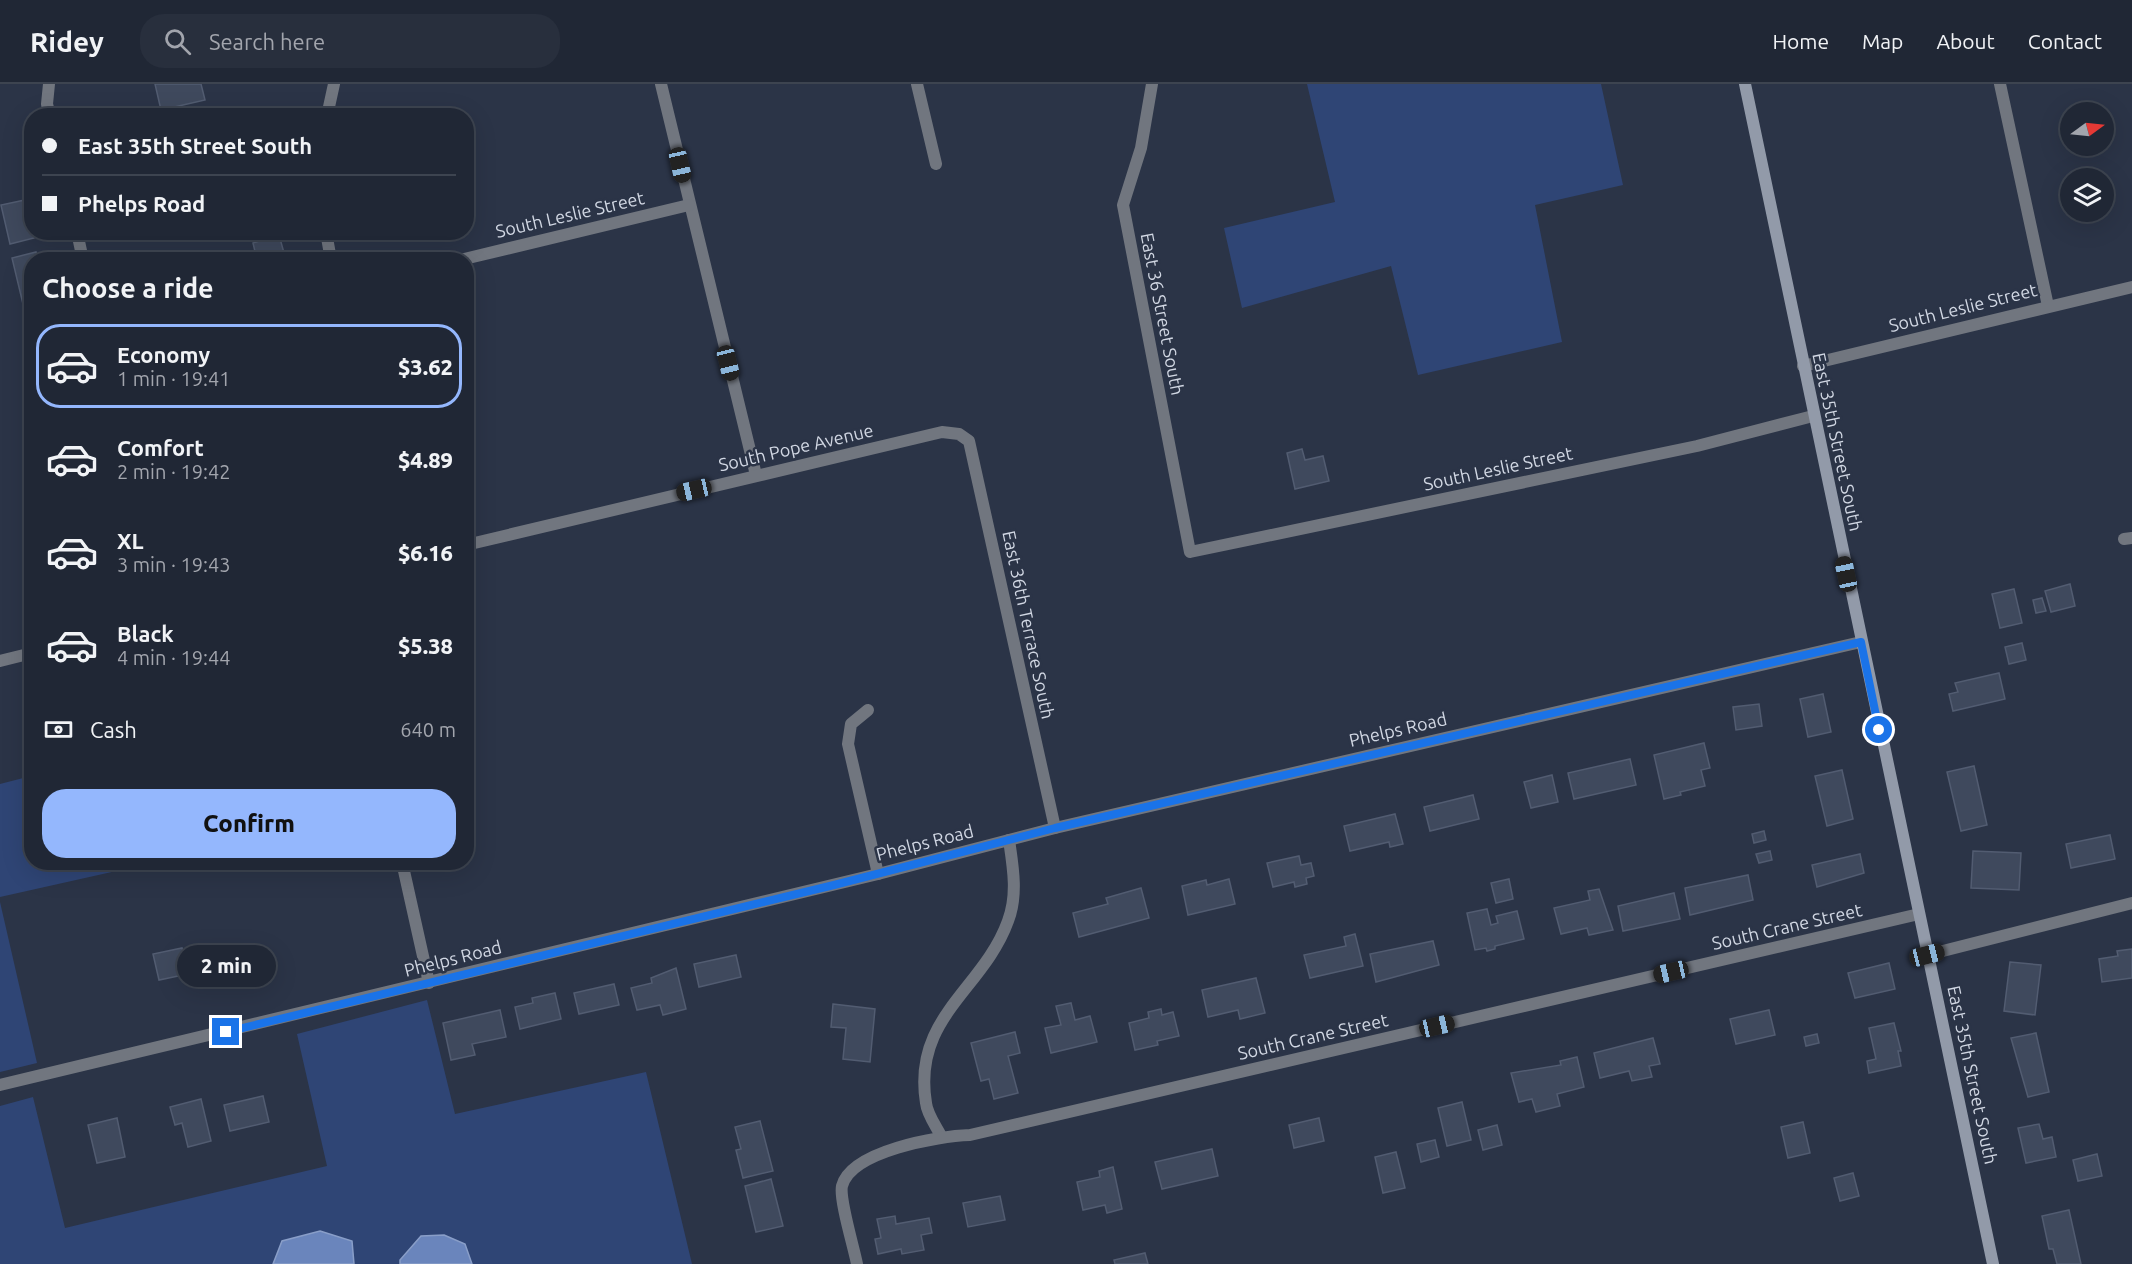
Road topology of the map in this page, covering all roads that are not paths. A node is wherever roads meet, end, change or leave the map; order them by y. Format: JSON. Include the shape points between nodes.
{"nodes":[{"id":1,"x":50,"y":84,"type":"edge"},
{"id":2,"x":334,"y":84,"type":"edge"},
{"id":3,"x":661,"y":84,"type":"edge"},
{"id":4,"x":917,"y":84,"type":"edge"},
{"id":5,"x":1152,"y":84,"type":"edge"},
{"id":6,"x":1745,"y":84,"type":"edge"},
{"id":7,"x":2000,"y":84,"type":"edge"},
{"id":8,"x":48,"y":108,"type":"edge"},
{"id":9,"x":329,"y":108,"type":"edge"},
{"id":10,"x":936,"y":164,"type":"dead end"},
{"id":11,"x":689,"y":205,"type":"junction"},
{"id":12,"x":474,"y":257,"type":"edge"},
{"id":13,"x":2132,"y":287,"type":"edge"},
{"id":14,"x":2048,"y":306,"type":"junction"},
{"id":15,"x":1803,"y":366,"type":"junction"},
{"id":16,"x":1813,"y":416,"type":"junction"},
{"id":17,"x":959,"y":434,"type":"joint"},
{"id":18,"x":756,"y":475,"type":"junction"},
{"id":19,"x":474,"y":542,"type":"edge"},
{"id":20,"x":1190,"y":552,"type":"joint"},
{"id":21,"x":1861,"y":642,"type":"junction"},
{"id":22,"x":24,"y":655,"type":"edge"},
{"id":23,"x":0,"y":661,"type":"edge"},
{"id":24,"x":868,"y":710,"type":"dead end"},
{"id":25,"x":1055,"y":828,"type":"junction"},
{"id":26,"x":1009,"y":840,"type":"junction"},
{"id":27,"x":404,"y":870,"type":"edge"},
{"id":28,"x":878,"y":874,"type":"junction"},
{"id":29,"x":2132,"y":903,"type":"edge"},
{"id":30,"x":1919,"y":914,"type":"junction"},
{"id":31,"x":1927,"y":955,"type":"junction"},
{"id":32,"x":429,"y":983,"type":"junction"},
{"id":33,"x":0,"y":1085,"type":"edge"},
{"id":34,"x":941,"y":1136,"type":"junction"},
{"id":35,"x":857,"y":1264,"type":"edge"},
{"id":36,"x":1994,"y":1264,"type":"edge"}],
"edges":[{"from":1,"to":8,"type":"street"},
{"from":2,"to":9,"type":"street"},
{"from":3,"to":11,"type":"street"},
{"from":4,"to":10,"type":"street"},
{"from":5,"to":20,"type":"street","name":"East 36 Street South","via":[[1141,148],[1123,206]]},
{"from":6,"to":15,"type":"main road","name":"East 35th Street South"},
{"from":7,"to":14,"type":"street"},
{"from":11,"to":12,"type":"street","name":"South Leslie Street"},
{"from":11,"to":18,"type":"street"},
{"from":13,"to":14,"type":"street","name":"South Leslie Street"},
{"from":14,"to":15,"type":"street","name":"South Leslie Street"},
{"from":15,"to":16,"type":"main road","name":"East 35th Street South"},
{"from":16,"to":20,"type":"street","name":"South Leslie Street","via":[[1697,446]]},
{"from":16,"to":21,"type":"main road","name":"East 35th Street South"},
{"from":17,"to":18,"type":"street","name":"South Pope Avenue","via":[[942,432]]},
{"from":17,"to":25,"type":"street","name":"East 36th Terrace South","via":[[969,441]]},
{"from":18,"to":19,"type":"street","name":"South Pope Avenue"},
{"from":21,"to":25,"type":"street","name":"Phelps Road"},
{"from":21,"to":30,"type":"main road","name":"East 35th Street South"},
{"from":22,"to":23,"type":"street"},
{"from":24,"to":28,"type":"street","via":[[851,724],[848,744]]},
{"from":25,"to":26,"type":"street","name":"Phelps Road"},
{"from":26,"to":28,"type":"street","name":"Phelps Road"},
{"from":26,"to":34,"type":"street","via":[[1015,884],[1009,921],[992,952],[935,1030],[925,1064],[926,1104]]},
{"from":27,"to":32,"type":"street"},
{"from":28,"to":32,"type":"street","name":"Phelps Road"},
{"from":29,"to":31,"type":"street"},
{"from":30,"to":31,"type":"main road","name":"East 35th Street South"},
{"from":30,"to":34,"type":"street","name":"South Crane Street","via":[[970,1135]]},
{"from":31,"to":36,"type":"main road","name":"East 35th Street South"},
{"from":32,"to":33,"type":"street","name":"Phelps Road"},
{"from":34,"to":35,"type":"street","name":"South Crane Street","via":[[864,1160],[848,1172],[842,1189]]}]}
